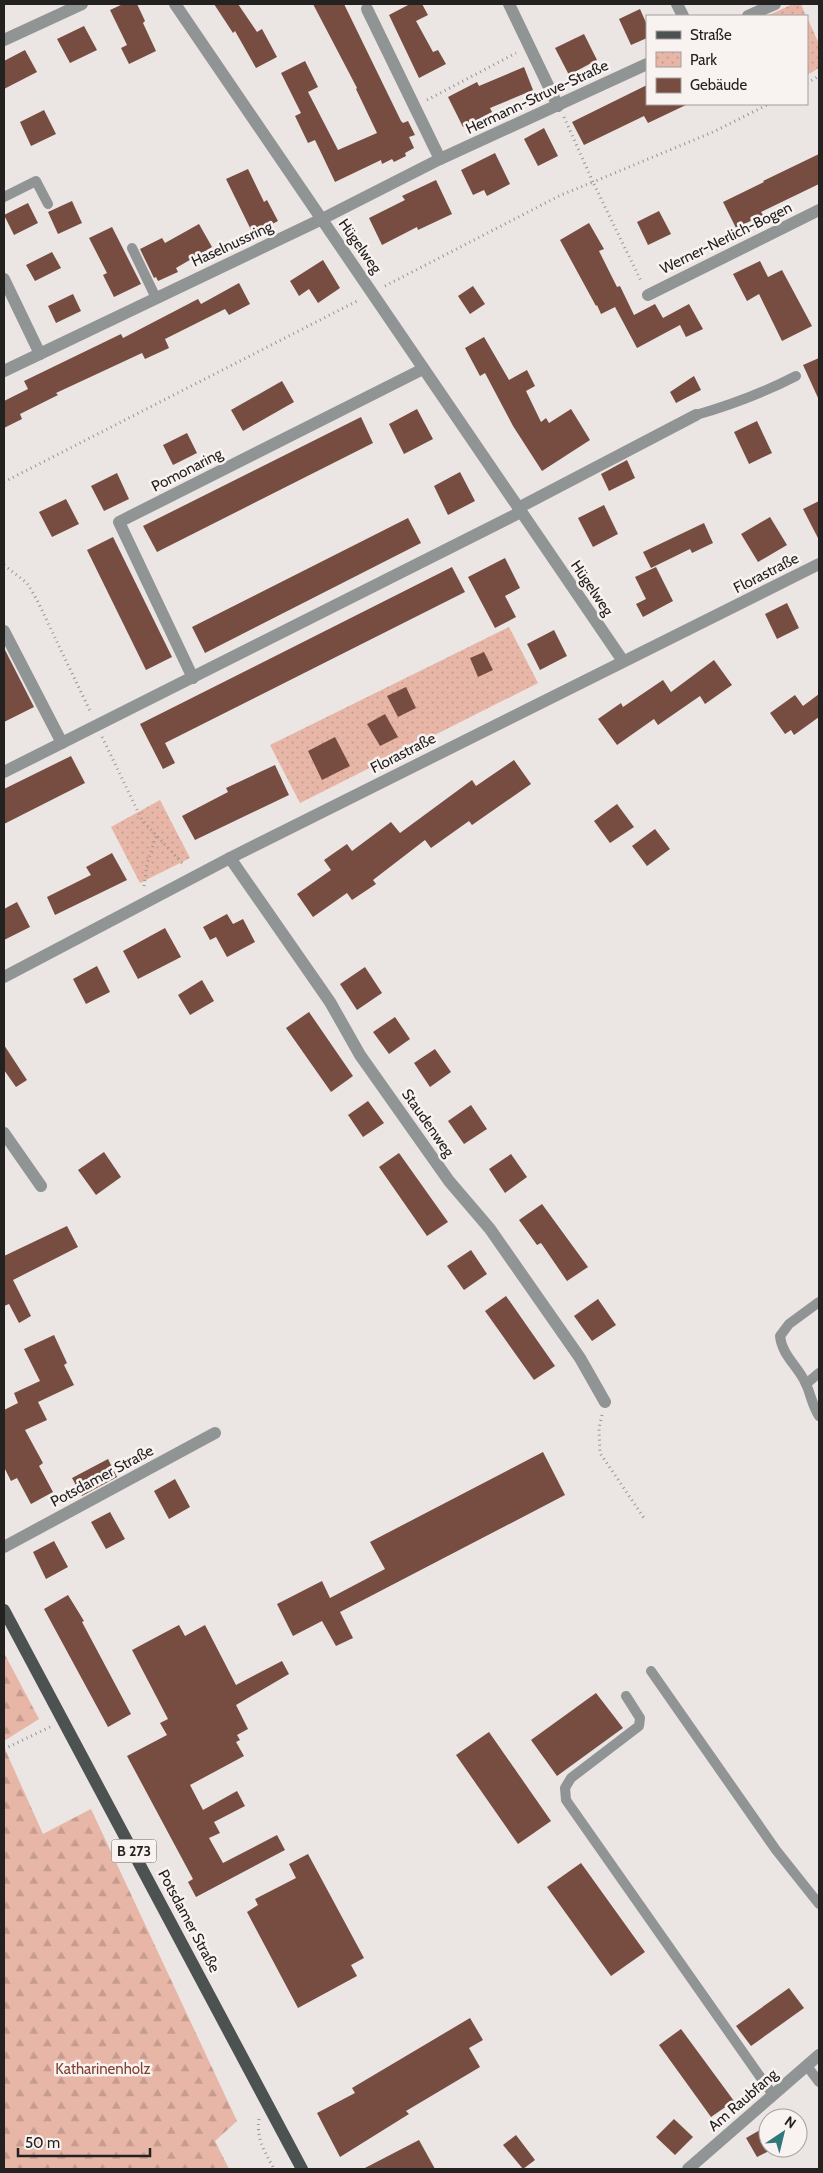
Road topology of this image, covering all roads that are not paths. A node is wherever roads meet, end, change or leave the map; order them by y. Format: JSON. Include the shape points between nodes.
{"nodes":[{"id":1,"x":82,"y":4,"type":"edge"},
{"id":2,"x":175,"y":4,"type":"edge"},
{"id":3,"x":509,"y":4,"type":"edge"},
{"id":4,"x":676,"y":4,"type":"edge"},
{"id":5,"x":775,"y":4,"type":"edge"},
{"id":6,"x":367,"y":8,"type":"dead end"},
{"id":7,"x":682,"y":15,"type":"edge"},
{"id":8,"x":750,"y":15,"type":"edge"},
{"id":9,"x":4,"y":40,"type":"edge"},
{"id":10,"x":646,"y":64,"type":"edge"},
{"id":11,"x":558,"y":106,"type":"junction"},
{"id":12,"x":440,"y":159,"type":"junction"},
{"id":13,"x":4,"y":197,"type":"edge"},
{"id":14,"x":48,"y":204,"type":"dead end"},
{"id":15,"x":819,"y":210,"type":"edge"},
{"id":16,"x":322,"y":219,"type":"junction"},
{"id":17,"x":132,"y":248,"type":"dead end"},
{"id":18,"x":4,"y":279,"type":"edge"},
{"id":19,"x":648,"y":295,"type":"road end"},
{"id":20,"x":156,"y":298,"type":"junction"},
{"id":21,"x":40,"y":354,"type":"junction"},
{"id":22,"x":423,"y":369,"type":"junction"},
{"id":23,"x":4,"y":371,"type":"edge"},
{"id":24,"x":796,"y":376,"type":"dead end"},
{"id":25,"x":696,"y":415,"type":"joint"},
{"id":26,"x":519,"y":510,"type":"junction"},
{"id":27,"x":819,"y":564,"type":"edge"},
{"id":28,"x":4,"y":631,"type":"edge"},
{"id":29,"x":623,"y":661,"type":"junction"},
{"id":30,"x":193,"y":678,"type":"junction"},
{"id":31,"x":62,"y":743,"type":"junction"},
{"id":32,"x":4,"y":772,"type":"edge"},
{"id":33,"x":230,"y":858,"type":"junction"},
{"id":34,"x":4,"y":976,"type":"edge"},
{"id":35,"x":4,"y":1134,"type":"edge"},
{"id":36,"x":41,"y":1186,"type":"dead end"},
{"id":37,"x":819,"y":1302,"type":"edge"},
{"id":38,"x":819,"y":1374,"type":"edge"},
{"id":39,"x":806,"y":1384,"type":"junction"},
{"id":40,"x":605,"y":1402,"type":"road end"},
{"id":41,"x":819,"y":1416,"type":"edge"},
{"id":42,"x":216,"y":1433,"type":"dead end"},
{"id":43,"x":4,"y":1547,"type":"edge"},
{"id":44,"x":4,"y":1610,"type":"edge"},
{"id":45,"x":651,"y":1670,"type":"dead end"},
{"id":46,"x":626,"y":1696,"type":"dead end"},
{"id":47,"x":819,"y":1904,"type":"edge"},
{"id":48,"x":819,"y":2055,"type":"edge"},
{"id":49,"x":807,"y":2066,"type":"junction"},
{"id":50,"x":819,"y":2082,"type":"edge"},
{"id":51,"x":773,"y":2095,"type":"junction"},
{"id":52,"x":302,"y":2169,"type":"edge"},
{"id":53,"x":688,"y":2169,"type":"edge"}],
"edges":[{"from":1,"to":9,"type":"street"},
{"from":2,"to":16,"type":"street","name":"Hügelweg"},
{"from":3,"to":11,"type":"street"},
{"from":4,"to":7,"type":"street"},
{"from":5,"to":8,"type":"street"},
{"from":6,"to":12,"type":"street"},
{"from":10,"to":11,"type":"street","name":"Hermann-Struve-Straße"},
{"from":11,"to":12,"type":"street","name":"Hermann-Struve-Straße"},
{"from":12,"to":16,"type":"street","name":"Hermann-Struve-Straße"},
{"from":13,"to":14,"type":"lane","via":[[36,180]]},
{"from":15,"to":19,"type":"street","name":"Werner-Nerlich-Bogen"},
{"from":16,"to":20,"type":"street","name":"Haselnussring"},
{"from":16,"to":22,"type":"street","name":"Hügelweg"},
{"from":17,"to":20,"type":"lane"},
{"from":18,"to":21,"type":"street"},
{"from":20,"to":21,"type":"street","name":"Haselnussring"},
{"from":21,"to":23,"type":"street","name":"Haselnussring"},
{"from":22,"to":26,"type":"street","name":"Hügelweg"},
{"from":22,"to":30,"type":"street","name":"Pomonaring","via":[[119,522]]},
{"from":24,"to":25,"type":"lane","via":[[733,405]]},
{"from":25,"to":26,"type":"street"},
{"from":26,"to":29,"type":"street","name":"Hügelweg"},
{"from":26,"to":30,"type":"street"},
{"from":27,"to":29,"type":"street","name":"Florastraße"},
{"from":28,"to":31,"type":"street"},
{"from":29,"to":33,"type":"street","name":"Florastraße"},
{"from":30,"to":31,"type":"street"},
{"from":31,"to":32,"type":"street"},
{"from":33,"to":34,"type":"street","name":"Florastraße"},
{"from":33,"to":40,"type":"street","name":"Staudenweg","via":[[330,1002],[354,1046],[449,1181],[486,1224],[580,1358]]},
{"from":35,"to":36,"type":"street"},
{"from":37,"to":39,"type":"lane","via":[[789,1324],[780,1336],[781,1346]]},
{"from":38,"to":39,"type":"lane"},
{"from":39,"to":41,"type":"lane"},
{"from":42,"to":43,"type":"street","name":"Potsdamer Straße"},
{"from":44,"to":52,"type":"main road","name":"Potsdamer Straße","number":"B 273"},
{"from":45,"to":47,"type":"lane","via":[[776,1850]]},
{"from":46,"to":51,"type":"lane","via":[[640,1718],[640,1726],[571,1778],[565,1788],[566,1800]]},
{"from":48,"to":49,"type":"street","name":"Am Raubfang"},
{"from":49,"to":50,"type":"lane"},
{"from":49,"to":51,"type":"street","name":"Am Raubfang"},
{"from":51,"to":53,"type":"street","name":"Am Raubfang"}]}
